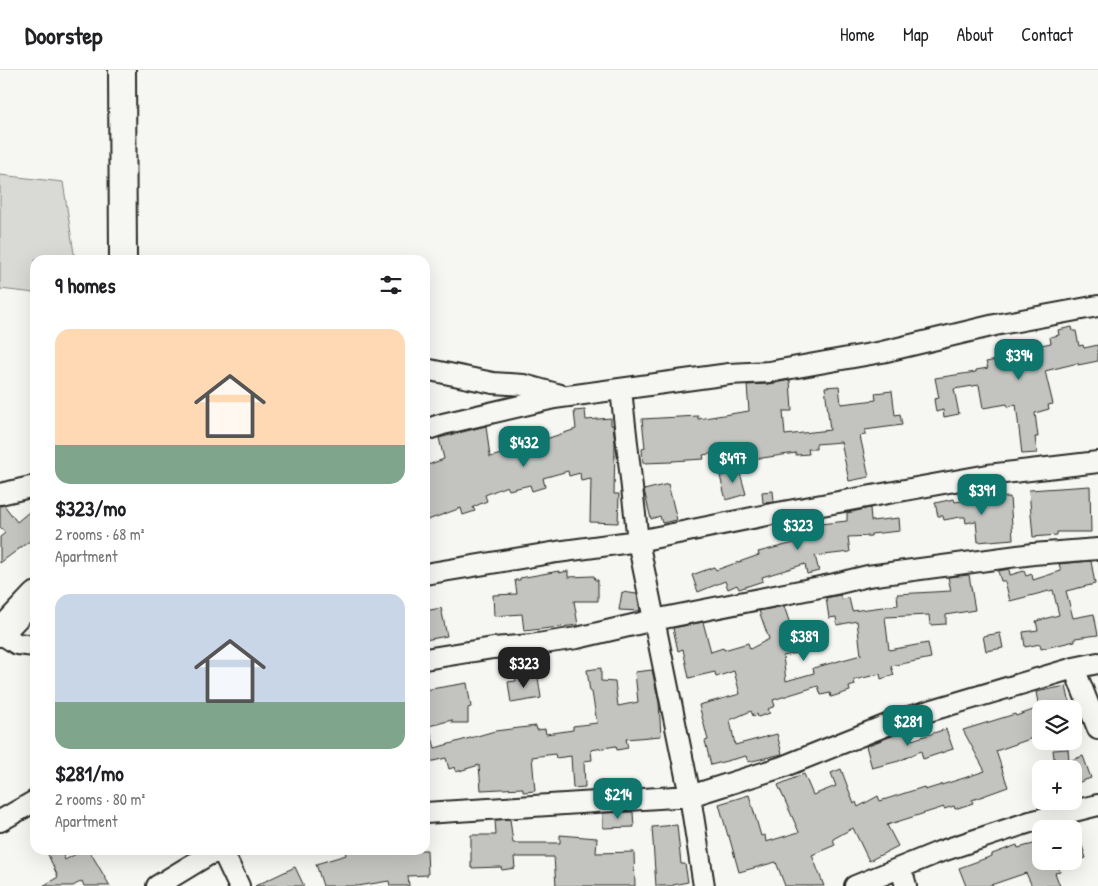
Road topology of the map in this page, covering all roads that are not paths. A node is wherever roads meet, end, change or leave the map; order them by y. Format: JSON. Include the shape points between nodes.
{"nodes":[{"id":1,"x":122,"y":70,"type":"edge"},
{"id":2,"x":123,"y":255,"type":"edge"},
{"id":3,"x":1098,"y":306,"type":"edge"},
{"id":4,"x":430,"y":370,"type":"edge"},
{"id":5,"x":621,"y":390,"type":"junction"},
{"id":6,"x":565,"y":396,"type":"junction"},
{"id":7,"x":430,"y":428,"type":"edge"},
{"id":8,"x":1098,"y":462,"type":"edge"},
{"id":9,"x":30,"y":487,"type":"edge"},
{"id":10,"x":0,"y":494,"type":"edge"},
{"id":11,"x":638,"y":541,"type":"junction"},
{"id":12,"x":1098,"y":549,"type":"edge"},
{"id":13,"x":430,"y":573,"type":"edge"},
{"id":14,"x":30,"y":601,"type":"edge"},
{"id":15,"x":654,"y":620,"type":"junction"},
{"id":16,"x":0,"y":633,"type":"edge"},
{"id":17,"x":30,"y":645,"type":"edge"},
{"id":18,"x":430,"y":657,"type":"edge"},
{"id":19,"x":1098,"y":663,"type":"edge"},
{"id":20,"x":1074,"y":668,"type":"junction"},
{"id":21,"x":1098,"y":729,"type":"edge"},
{"id":22,"x":690,"y":796,"type":"junction"},
{"id":23,"x":30,"y":804,"type":"edge"},
{"id":24,"x":1098,"y":805,"type":"edge"},
{"id":25,"x":430,"y":813,"type":"edge"},
{"id":26,"x":0,"y":822,"type":"edge"},
{"id":27,"x":208,"y":855,"type":"edge"},
{"id":28,"x":218,"y":855,"type":"edge"},
{"id":29,"x":903,"y":877,"type":"edge"},
{"id":30,"x":158,"y":886,"type":"edge"},
{"id":31,"x":239,"y":886,"type":"edge"},
{"id":32,"x":704,"y":886,"type":"edge"},
{"id":33,"x":855,"y":886,"type":"edge"}],
"edges":[{"from":1,"to":2,"type":"main road"},
{"from":3,"to":5,"type":"street","via":[[995,325],[882,352],[769,372],[729,374]]},
{"from":4,"to":6,"type":"street","via":[[493,384],[524,385]]},
{"from":5,"to":6,"type":"street"},
{"from":5,"to":11,"type":"street"},
{"from":6,"to":7,"type":"street"},
{"from":8,"to":11,"type":"street","via":[[979,477]]},
{"from":9,"to":10,"type":"street"},
{"from":11,"to":13,"type":"street"},
{"from":11,"to":15,"type":"street"},
{"from":12,"to":15,"type":"street","via":[[1033,554],[868,576]]},
{"from":14,"to":16,"type":"main road"},
{"from":15,"to":18,"type":"street","via":[[568,639]]},
{"from":15,"to":22,"type":"street"},
{"from":16,"to":17,"type":"street","via":[[17,644]]},
{"from":19,"to":20,"type":"street"},
{"from":20,"to":21,"type":"street"},
{"from":20,"to":22,"type":"street","via":[[902,719],[782,767]]},
{"from":22,"to":25,"type":"street"},
{"from":22,"to":32,"type":"street"},
{"from":23,"to":26,"type":"street"},
{"from":24,"to":29,"type":"street","via":[[1030,822],[939,852]]},
{"from":27,"to":30,"type":"street"},
{"from":28,"to":31,"type":"street"},
{"from":29,"to":33,"type":"street"}]}
